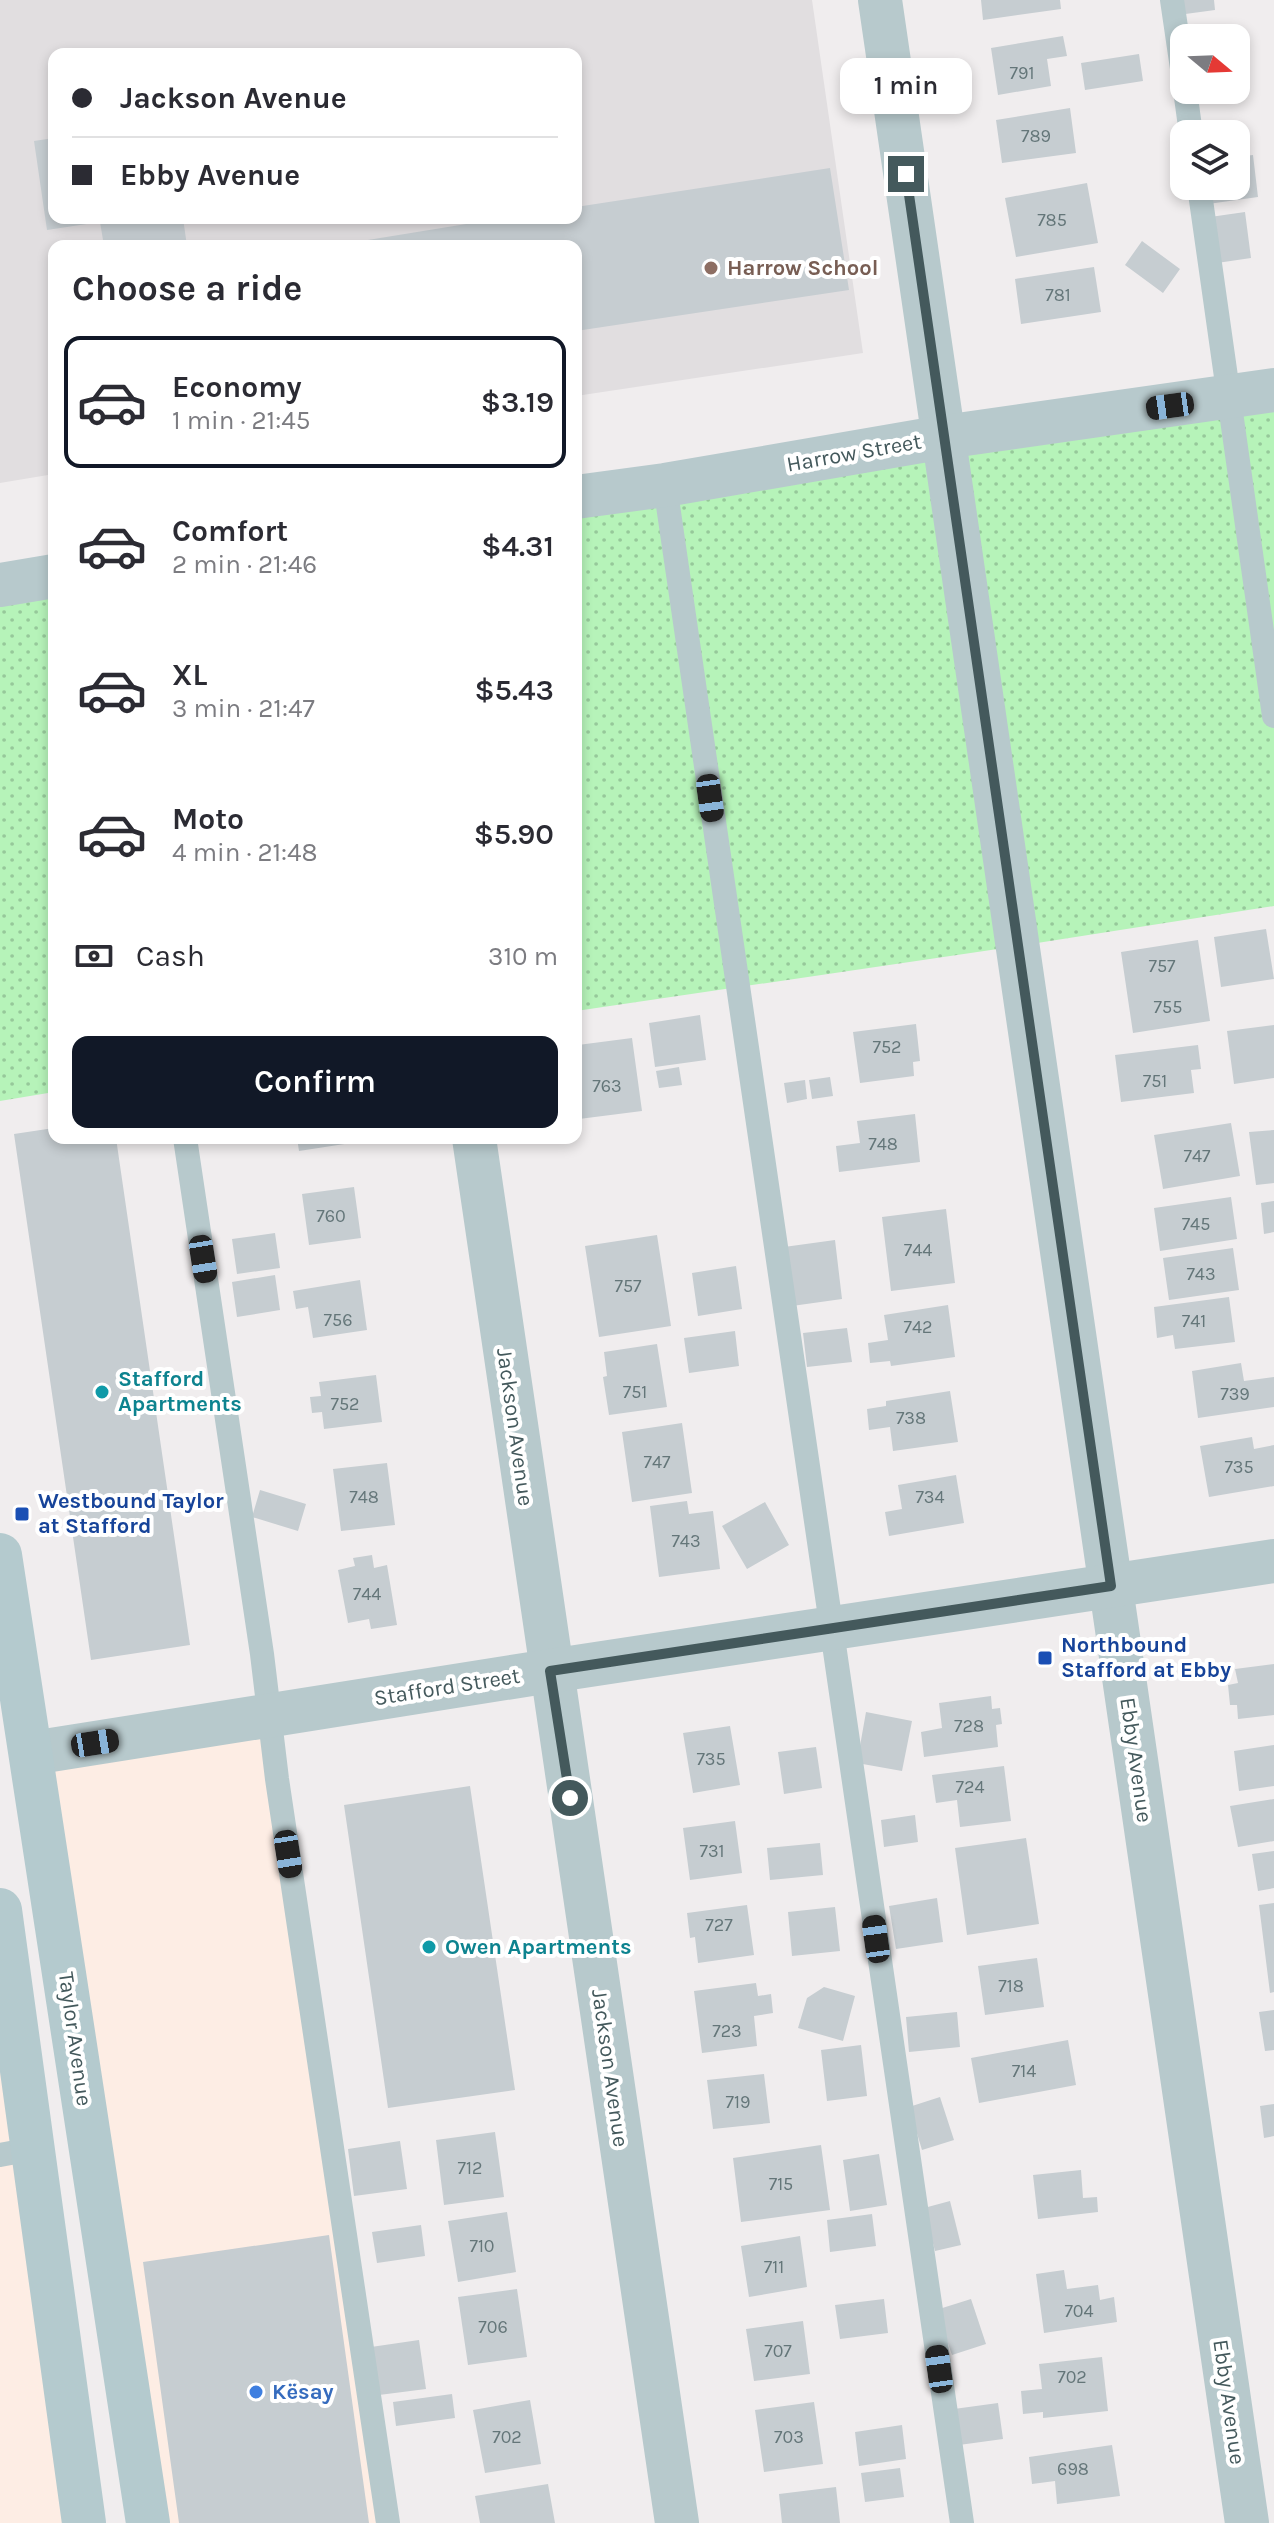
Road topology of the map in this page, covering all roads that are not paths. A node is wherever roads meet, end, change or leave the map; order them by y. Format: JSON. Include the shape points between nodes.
{"nodes":[{"id":1,"x":880,"y":0,"type":"edge"},
{"id":2,"x":1172,"y":0,"type":"edge"},
{"id":3,"x":1176,"y":24,"type":"edge"},
{"id":4,"x":1201,"y":200,"type":"edge"},
{"id":5,"x":1274,"y":390,"type":"edge"},
{"id":6,"x":1229,"y":397,"type":"junction"},
{"id":7,"x":944,"y":437,"type":"junction"},
{"id":8,"x":665,"y":485,"type":"junction"},
{"id":9,"x":582,"y":496,"type":"edge"},
{"id":10,"x":48,"y":577,"type":"edge"},
{"id":11,"x":0,"y":585,"type":"edge"},
{"id":12,"x":1274,"y":716,"type":"edge"},
{"id":13,"x":186,"y":1144,"type":"edge"},
{"id":14,"x":475,"y":1144,"type":"edge"},
{"id":15,"x":0,"y":1555,"type":"edge"},
{"id":16,"x":1274,"y":1561,"type":"edge"},
{"id":17,"x":1111,"y":1586,"type":"junction"},
{"id":18,"x":832,"y":1629,"type":"junction"},
{"id":19,"x":550,"y":1671,"type":"junction"},
{"id":20,"x":268,"y":1717,"type":"junction"},
{"id":21,"x":16,"y":1754,"type":"edge"},
{"id":22,"x":0,"y":1910,"type":"edge"},
{"id":23,"x":16,"y":2152,"type":"edge"},
{"id":24,"x":84,"y":2523,"type":"edge"},
{"id":25,"x":148,"y":2523,"type":"edge"},
{"id":26,"x":388,"y":2523,"type":"edge"},
{"id":27,"x":677,"y":2523,"type":"edge"},
{"id":28,"x":962,"y":2523,"type":"edge"},
{"id":29,"x":1247,"y":2523,"type":"edge"}],
"edges":[{"from":1,"to":7,"type":"street","name":"Ebby Avenue"},
{"from":2,"to":3,"type":"lane"},
{"from":4,"to":6,"type":"lane"},
{"from":5,"to":6,"type":"street","name":"Harrow Street"},
{"from":6,"to":7,"type":"street","name":"Harrow Street"},
{"from":6,"to":12,"type":"lane"},
{"from":7,"to":8,"type":"street","name":"Harrow Street"},
{"from":7,"to":17,"type":"street","name":"Ebby Avenue"},
{"from":8,"to":9,"type":"street","name":"Harrow Street"},
{"from":8,"to":18,"type":"lane"},
{"from":10,"to":11,"type":"street"},
{"from":13,"to":20,"type":"lane"},
{"from":14,"to":19,"type":"street","name":"Jackson Avenue"},
{"from":15,"to":21,"type":"main road","name":"Taylor Avenue","via":[[21,1697]]},
{"from":16,"to":17,"type":"street","name":"Stafford Street"},
{"from":17,"to":18,"type":"street","name":"Stafford Street"},
{"from":17,"to":29,"type":"street","name":"Ebby Avenue"},
{"from":18,"to":19,"type":"street","name":"Stafford Street"},
{"from":18,"to":28,"type":"lane"},
{"from":19,"to":20,"type":"street","name":"Stafford Street"},
{"from":19,"to":27,"type":"street","name":"Jackson Avenue"},
{"from":20,"to":21,"type":"street","name":"Stafford Street"},
{"from":20,"to":26,"type":"lane"},
{"from":21,"to":25,"type":"main road","name":"Taylor Avenue"},
{"from":22,"to":23,"type":"main road"},
{"from":23,"to":24,"type":"main road"}]}
